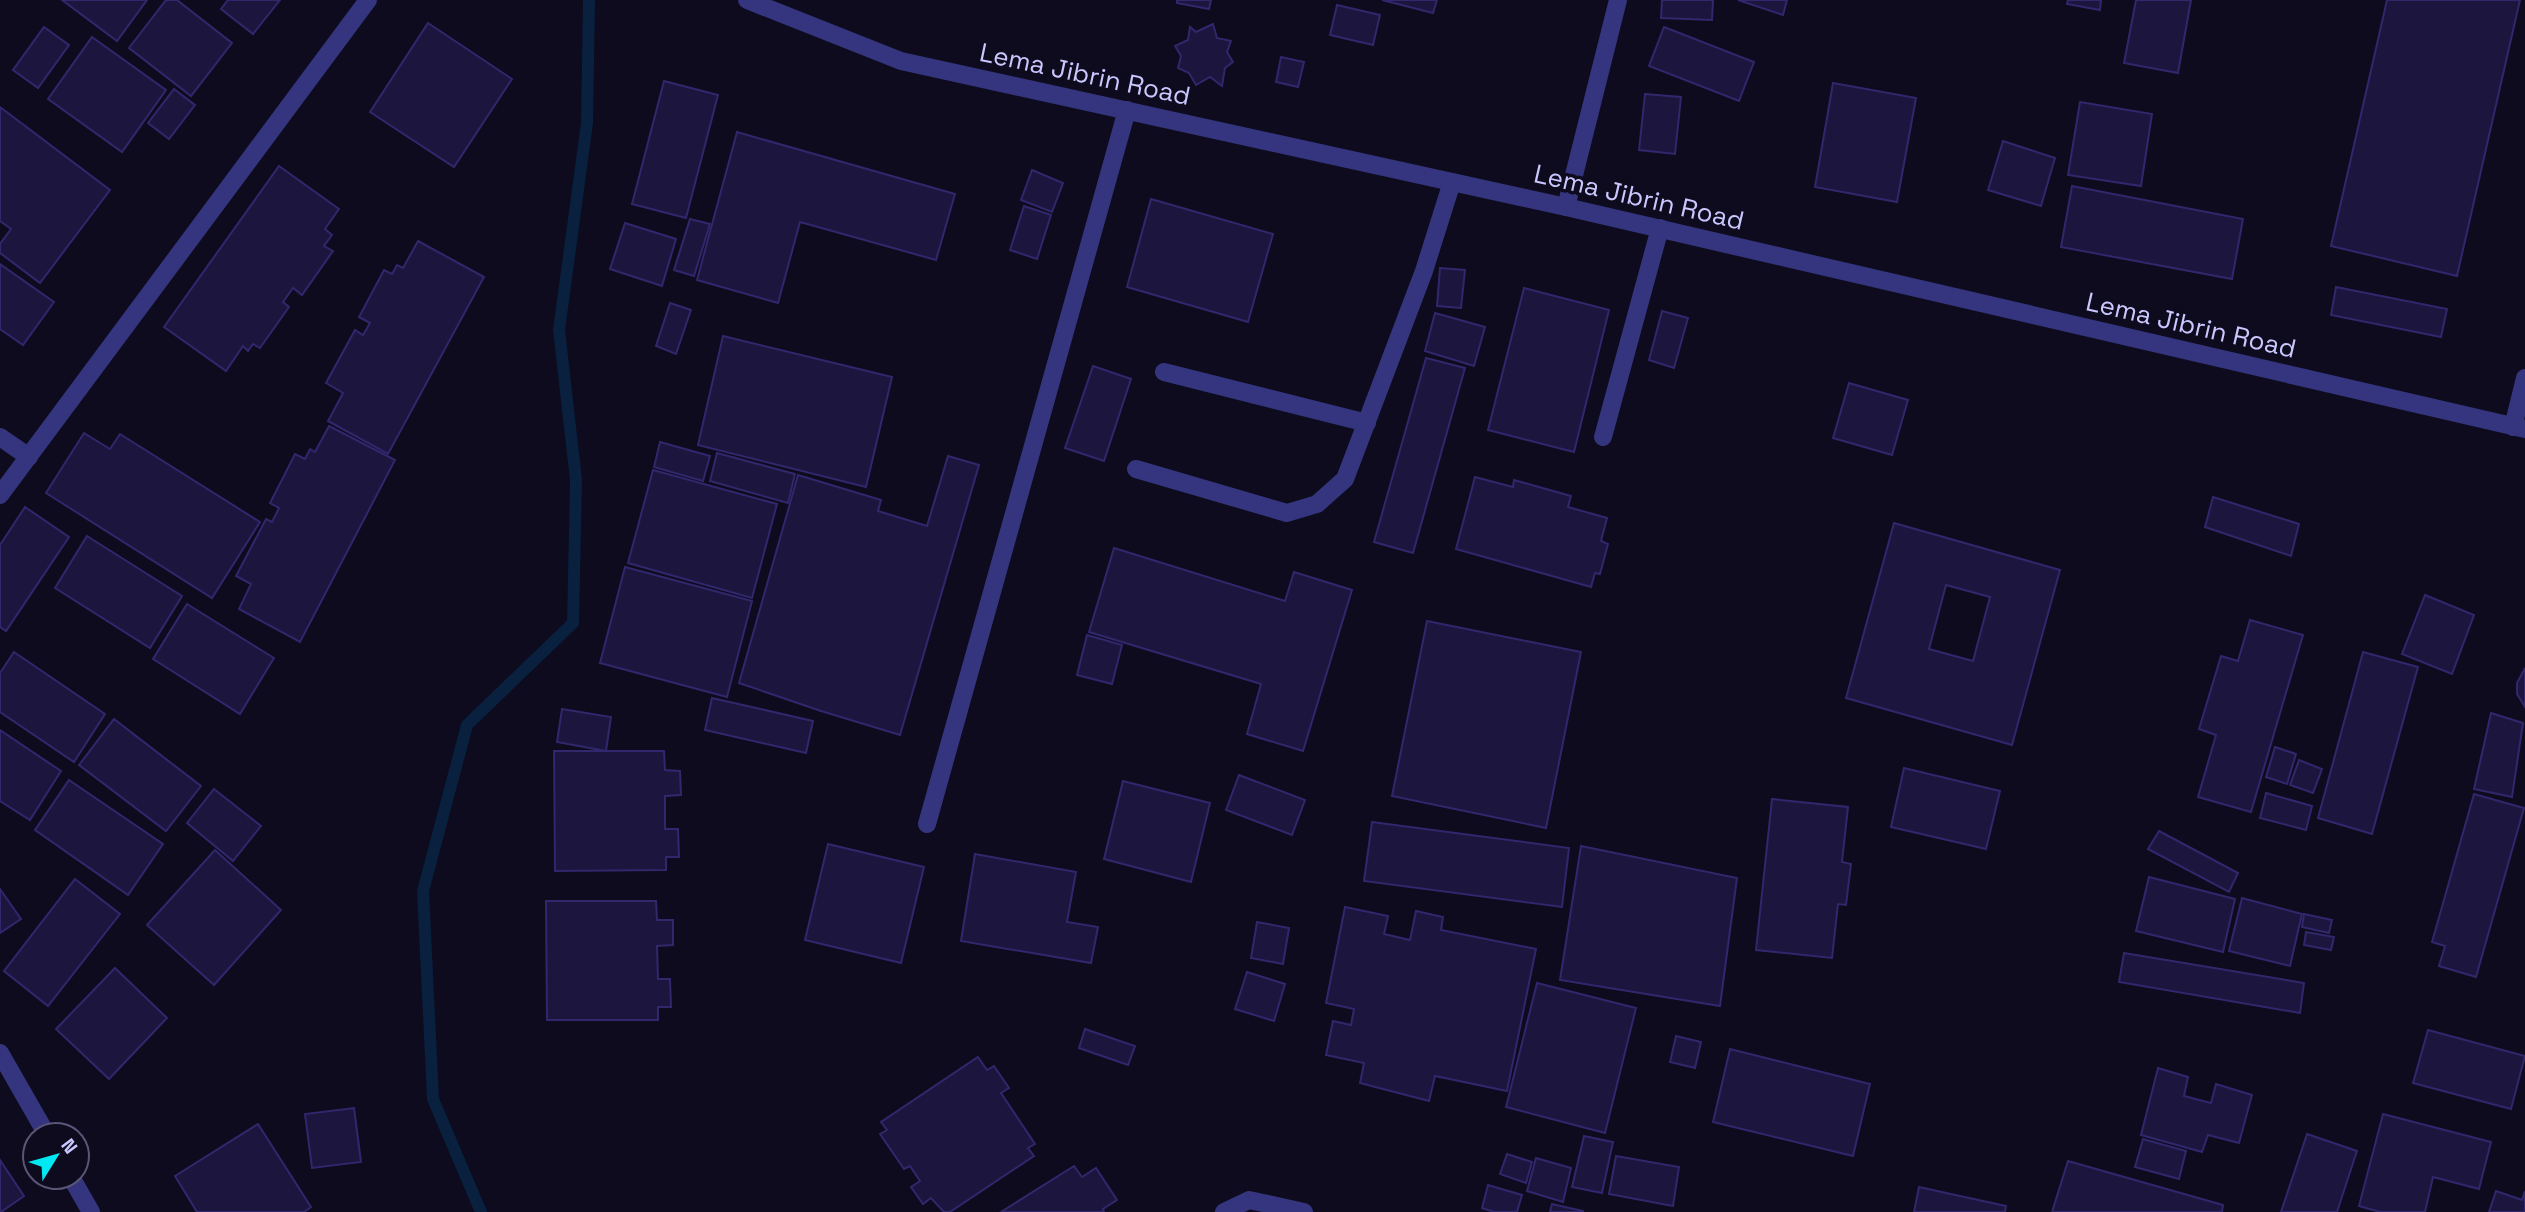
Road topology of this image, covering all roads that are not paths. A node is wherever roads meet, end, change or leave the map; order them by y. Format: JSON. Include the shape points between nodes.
{"nodes":[{"id":1,"x":368,"y":0,"type":"edge"},
{"id":2,"x":747,"y":0,"type":"edge"},
{"id":3,"x":1618,"y":0,"type":"edge"},
{"id":4,"x":780,"y":6,"type":"edge"},
{"id":5,"x":1127,"y":110,"type":"junction"},
{"id":6,"x":1452,"y":182,"type":"junction"},
{"id":7,"x":1566,"y":207,"type":"junction"},
{"id":8,"x":1660,"y":228,"type":"junction"},
{"id":9,"x":1164,"y":372,"type":"dead end"},
{"id":10,"x":2525,"y":378,"type":"edge"},
{"id":11,"x":1367,"y":423,"type":"junction"},
{"id":12,"x":2519,"y":428,"type":"edge"},
{"id":13,"x":0,"y":437,"type":"edge"},
{"id":14,"x":1604,"y":437,"type":"dead end"},
{"id":15,"x":29,"y":457,"type":"junction"},
{"id":16,"x":1136,"y":469,"type":"dead end"},
{"id":17,"x":0,"y":495,"type":"edge"},
{"id":18,"x":927,"y":824,"type":"dead end"},
{"id":19,"x":0,"y":1053,"type":"edge"},
{"id":20,"x":39,"y":1121,"type":"edge"},
{"id":21,"x":79,"y":1191,"type":"edge"},
{"id":22,"x":91,"y":1212,"type":"edge"},
{"id":23,"x":1224,"y":1212,"type":"edge"},
{"id":24,"x":1304,"y":1212,"type":"edge"}],
"edges":[{"from":1,"to":15,"type":"street"},
{"from":2,"to":4,"type":"street","name":"Lema Jibrin Road"},
{"from":3,"to":7,"type":"street"},
{"from":4,"to":5,"type":"street","name":"Lema Jibrin Road","via":[[901,61]]},
{"from":5,"to":6,"type":"street","name":"Lema Jibrin Road"},
{"from":5,"to":18,"type":"street"},
{"from":6,"to":7,"type":"street","name":"Lema Jibrin Road"},
{"from":6,"to":11,"type":"street"},
{"from":7,"to":8,"type":"street","name":"Lema Jibrin Road"},
{"from":8,"to":12,"type":"street","name":"Lema Jibrin Road"},
{"from":8,"to":14,"type":"street"},
{"from":9,"to":11,"type":"street"},
{"from":10,"to":12,"type":"street"},
{"from":11,"to":16,"type":"street","via":[[1345,479],[1317,504],[1287,513]]},
{"from":13,"to":15,"type":"street"},
{"from":15,"to":17,"type":"street"},
{"from":19,"to":20,"type":"street"},
{"from":21,"to":22,"type":"street"},
{"from":23,"to":24,"type":"street","via":[[1249,1200]]}]}
